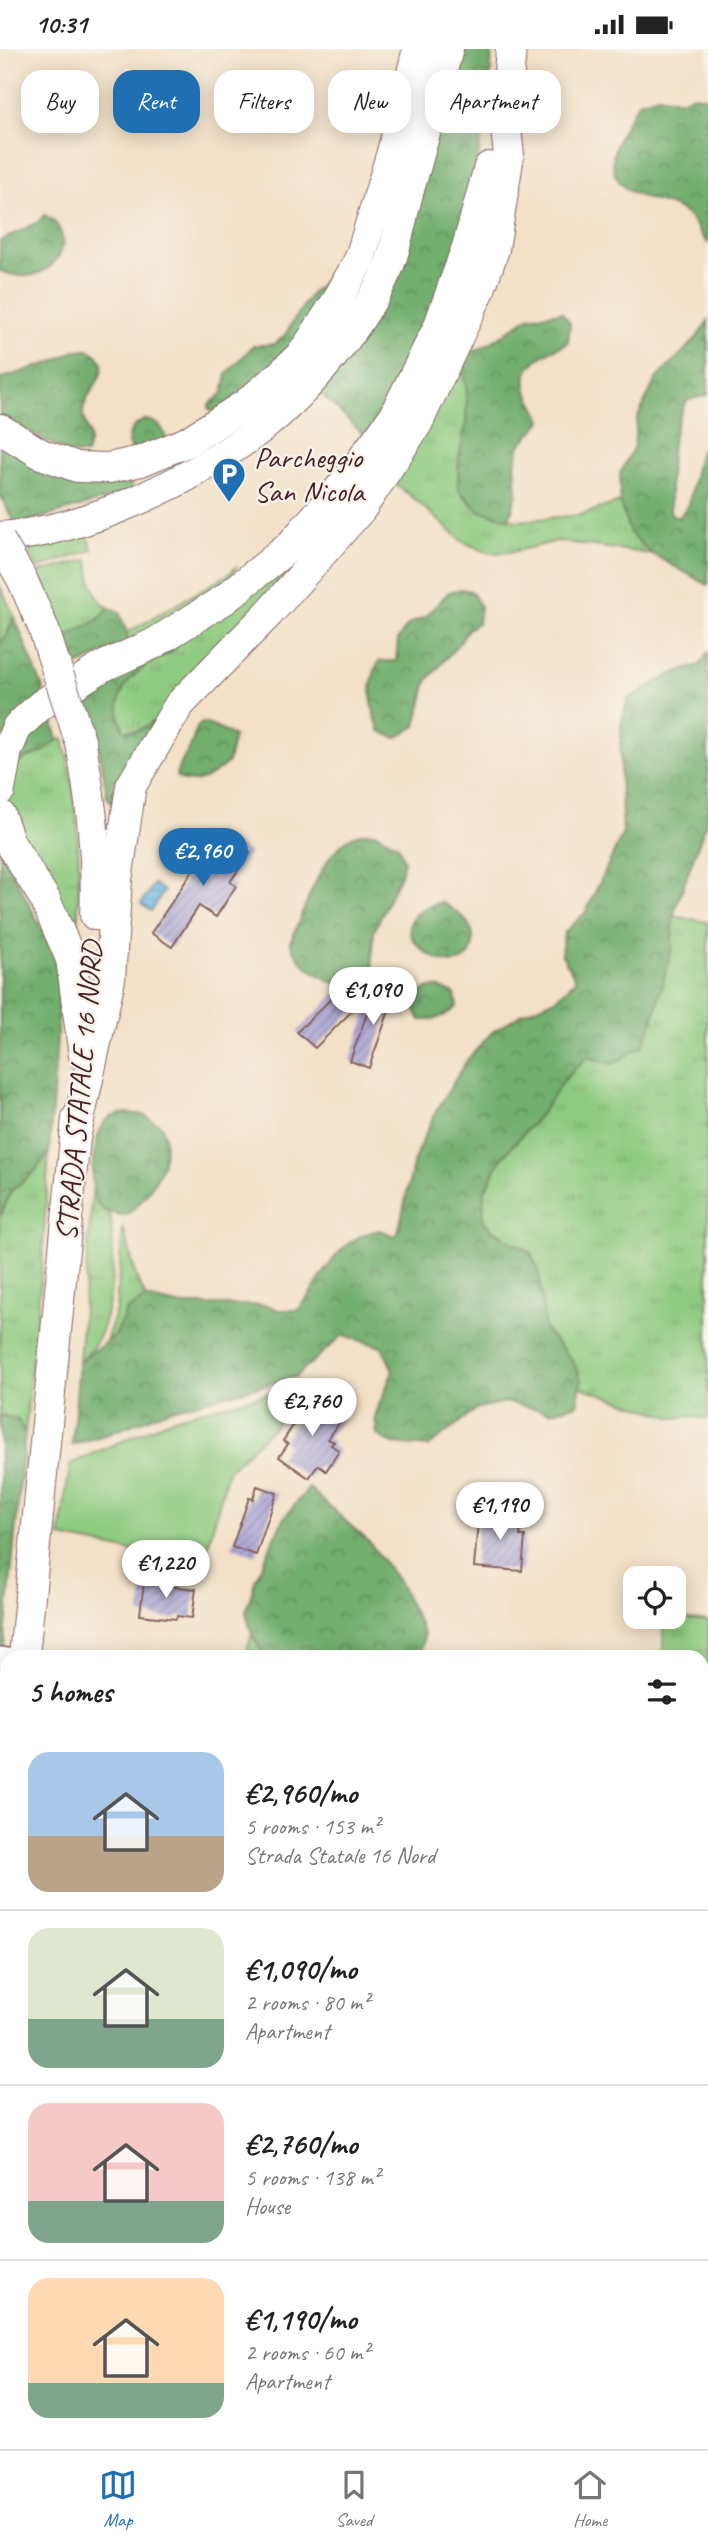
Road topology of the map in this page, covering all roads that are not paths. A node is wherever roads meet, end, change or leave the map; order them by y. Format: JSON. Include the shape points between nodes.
{"nodes":[{"id":1,"x":418,"y":49,"type":"edge"},
{"id":2,"x":448,"y":49,"type":"edge"},
{"id":3,"x":511,"y":49,"type":"edge"},
{"id":4,"x":509,"y":70,"type":"edge"},
{"id":5,"x":501,"y":133,"type":"edge"},
{"id":6,"x":506,"y":133,"type":"edge"},
{"id":7,"x":0,"y":429,"type":"edge"},
{"id":8,"x":0,"y":539,"type":"edge"},
{"id":9,"x":0,"y":790,"type":"edge"},
{"id":10,"x":0,"y":815,"type":"edge"},
{"id":11,"x":84,"y":1056,"type":"junction"},
{"id":12,"x":75,"y":1138,"type":"junction"},
{"id":13,"x":25,"y":1650,"type":"edge"}],
"edges":[{"from":1,"to":7,"type":"main road","via":[[360,258],[303,352],[278,377],[187,442],[109,468],[77,467],[41,454]]},
{"from":2,"to":8,"type":"main road","via":[[388,268],[324,367],[260,429],[169,484],[90,519]]},
{"from":3,"to":4,"type":"main road"},
{"from":5,"to":9,"type":"main road","via":[[438,328],[394,416],[348,479],[290,546],[225,599],[41,705],[17,727]]},
{"from":6,"to":12,"type":"main road","via":[[509,155],[494,249],[479,292],[417,424],[361,509],[179,705],[131,786],[117,880],[110,979]]},
{"from":8,"to":11,"type":"main road","name":"STRADA STATALE 16 NORD","bridge":true,"via":[[43,627],[81,744],[92,807],[97,873]]},
{"from":10,"to":11,"type":"main road","via":[[71,959]]},
{"from":11,"to":12,"type":"main road","name":"STRADA STATALE 16 NORD"},
{"from":12,"to":13,"type":"main road","name":"STRADA STATALE 16 NORD"}]}
